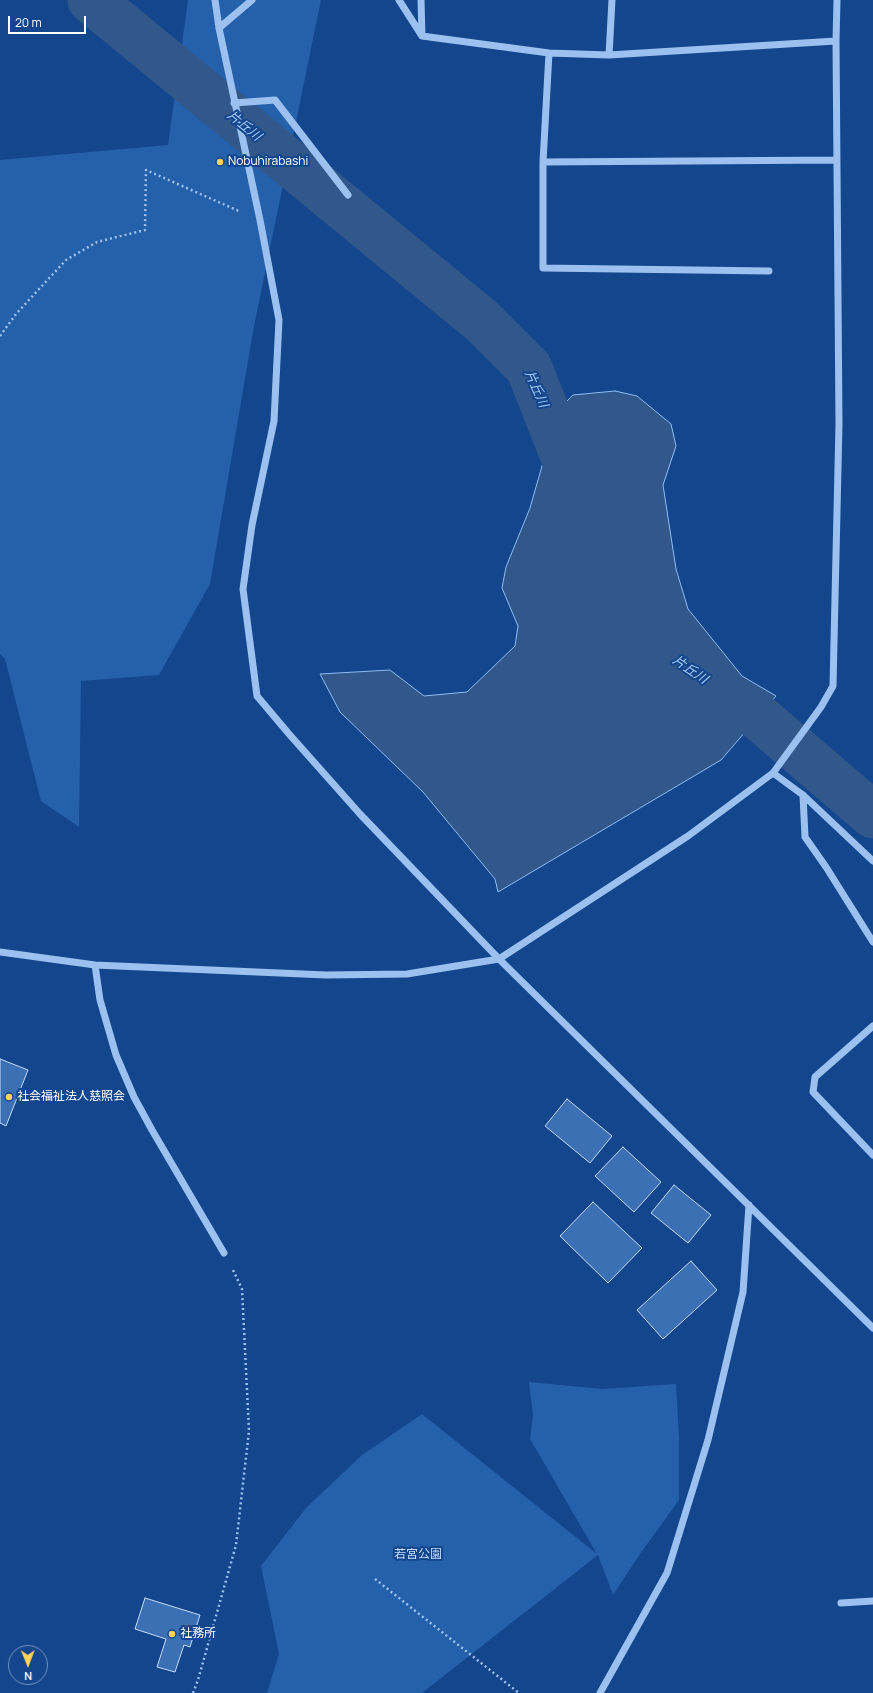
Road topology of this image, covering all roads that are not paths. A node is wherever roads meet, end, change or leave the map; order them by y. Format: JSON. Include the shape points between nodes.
{"nodes":[{"id":1,"x":215,"y":0,"type":"edge"},
{"id":2,"x":252,"y":0,"type":"edge"},
{"id":3,"x":400,"y":0,"type":"edge"},
{"id":4,"x":421,"y":0,"type":"edge"},
{"id":5,"x":612,"y":0,"type":"edge"},
{"id":6,"x":837,"y":0,"type":"edge"},
{"id":7,"x":219,"y":28,"type":"junction"},
{"id":8,"x":422,"y":36,"type":"junction"},
{"id":9,"x":836,"y":41,"type":"junction"},
{"id":10,"x":549,"y":53,"type":"junction"},
{"id":11,"x":609,"y":55,"type":"junction"},
{"id":12,"x":234,"y":103,"type":"junction"},
{"id":13,"x":837,"y":160,"type":"junction"},
{"id":14,"x":542,"y":162,"type":"junction"},
{"id":15,"x":348,"y":195,"type":"dead end"},
{"id":16,"x":769,"y":271,"type":"dead end"},
{"id":17,"x":773,"y":773,"type":"junction"},
{"id":18,"x":803,"y":795,"type":"junction"},
{"id":19,"x":873,"y":861,"type":"edge"},
{"id":20,"x":873,"y":942,"type":"edge"},
{"id":21,"x":0,"y":952,"type":"edge"},
{"id":22,"x":499,"y":959,"type":"junction"},
{"id":23,"x":95,"y":965,"type":"junction"},
{"id":24,"x":873,"y":1026,"type":"edge"},
{"id":25,"x":873,"y":1155,"type":"edge"},
{"id":26,"x":749,"y":1206,"type":"junction"},
{"id":27,"x":224,"y":1253,"type":"road end"},
{"id":28,"x":873,"y":1328,"type":"edge"},
{"id":29,"x":873,"y":1601,"type":"edge"},
{"id":30,"x":841,"y":1603,"type":"dead end"},
{"id":31,"x":600,"y":1693,"type":"edge"}],
"edges":[{"from":1,"to":7,"type":"street"},
{"from":2,"to":7,"type":"street"},
{"from":3,"to":8,"type":"street"},
{"from":4,"to":8,"type":"street"},
{"from":5,"to":11,"type":"street"},
{"from":6,"to":9,"type":"street"},
{"from":7,"to":12,"type":"street"},
{"from":8,"to":10,"type":"street"},
{"from":9,"to":11,"type":"street"},
{"from":9,"to":13,"type":"street"},
{"from":10,"to":11,"type":"street"},
{"from":10,"to":14,"type":"street"},
{"from":12,"to":15,"type":"street","via":[[275,100]]},
{"from":12,"to":22,"type":"street","via":[[279,320],[274,420],[252,525],[243,589],[256,696],[360,814]]},
{"from":13,"to":14,"type":"street"},
{"from":13,"to":17,"type":"street","via":[[839,424],[833,686],[821,707]]},
{"from":14,"to":16,"type":"street","via":[[543,268]]},
{"from":17,"to":18,"type":"street"},
{"from":17,"to":22,"type":"street","via":[[688,836]]},
{"from":18,"to":19,"type":"street"},
{"from":18,"to":20,"type":"street","via":[[805,837]]},
{"from":21,"to":23,"type":"street"},
{"from":22,"to":23,"type":"street","via":[[407,974],[326,975]]},
{"from":22,"to":26,"type":"street"},
{"from":23,"to":27,"type":"street","via":[[100,1000],[116,1055],[134,1097]]},
{"from":24,"to":25,"type":"street","via":[[815,1078],[813,1092]]},
{"from":26,"to":28,"type":"street"},
{"from":26,"to":31,"type":"street","via":[[743,1292],[708,1440],[668,1573]]},
{"from":29,"to":30,"type":"street"}]}
